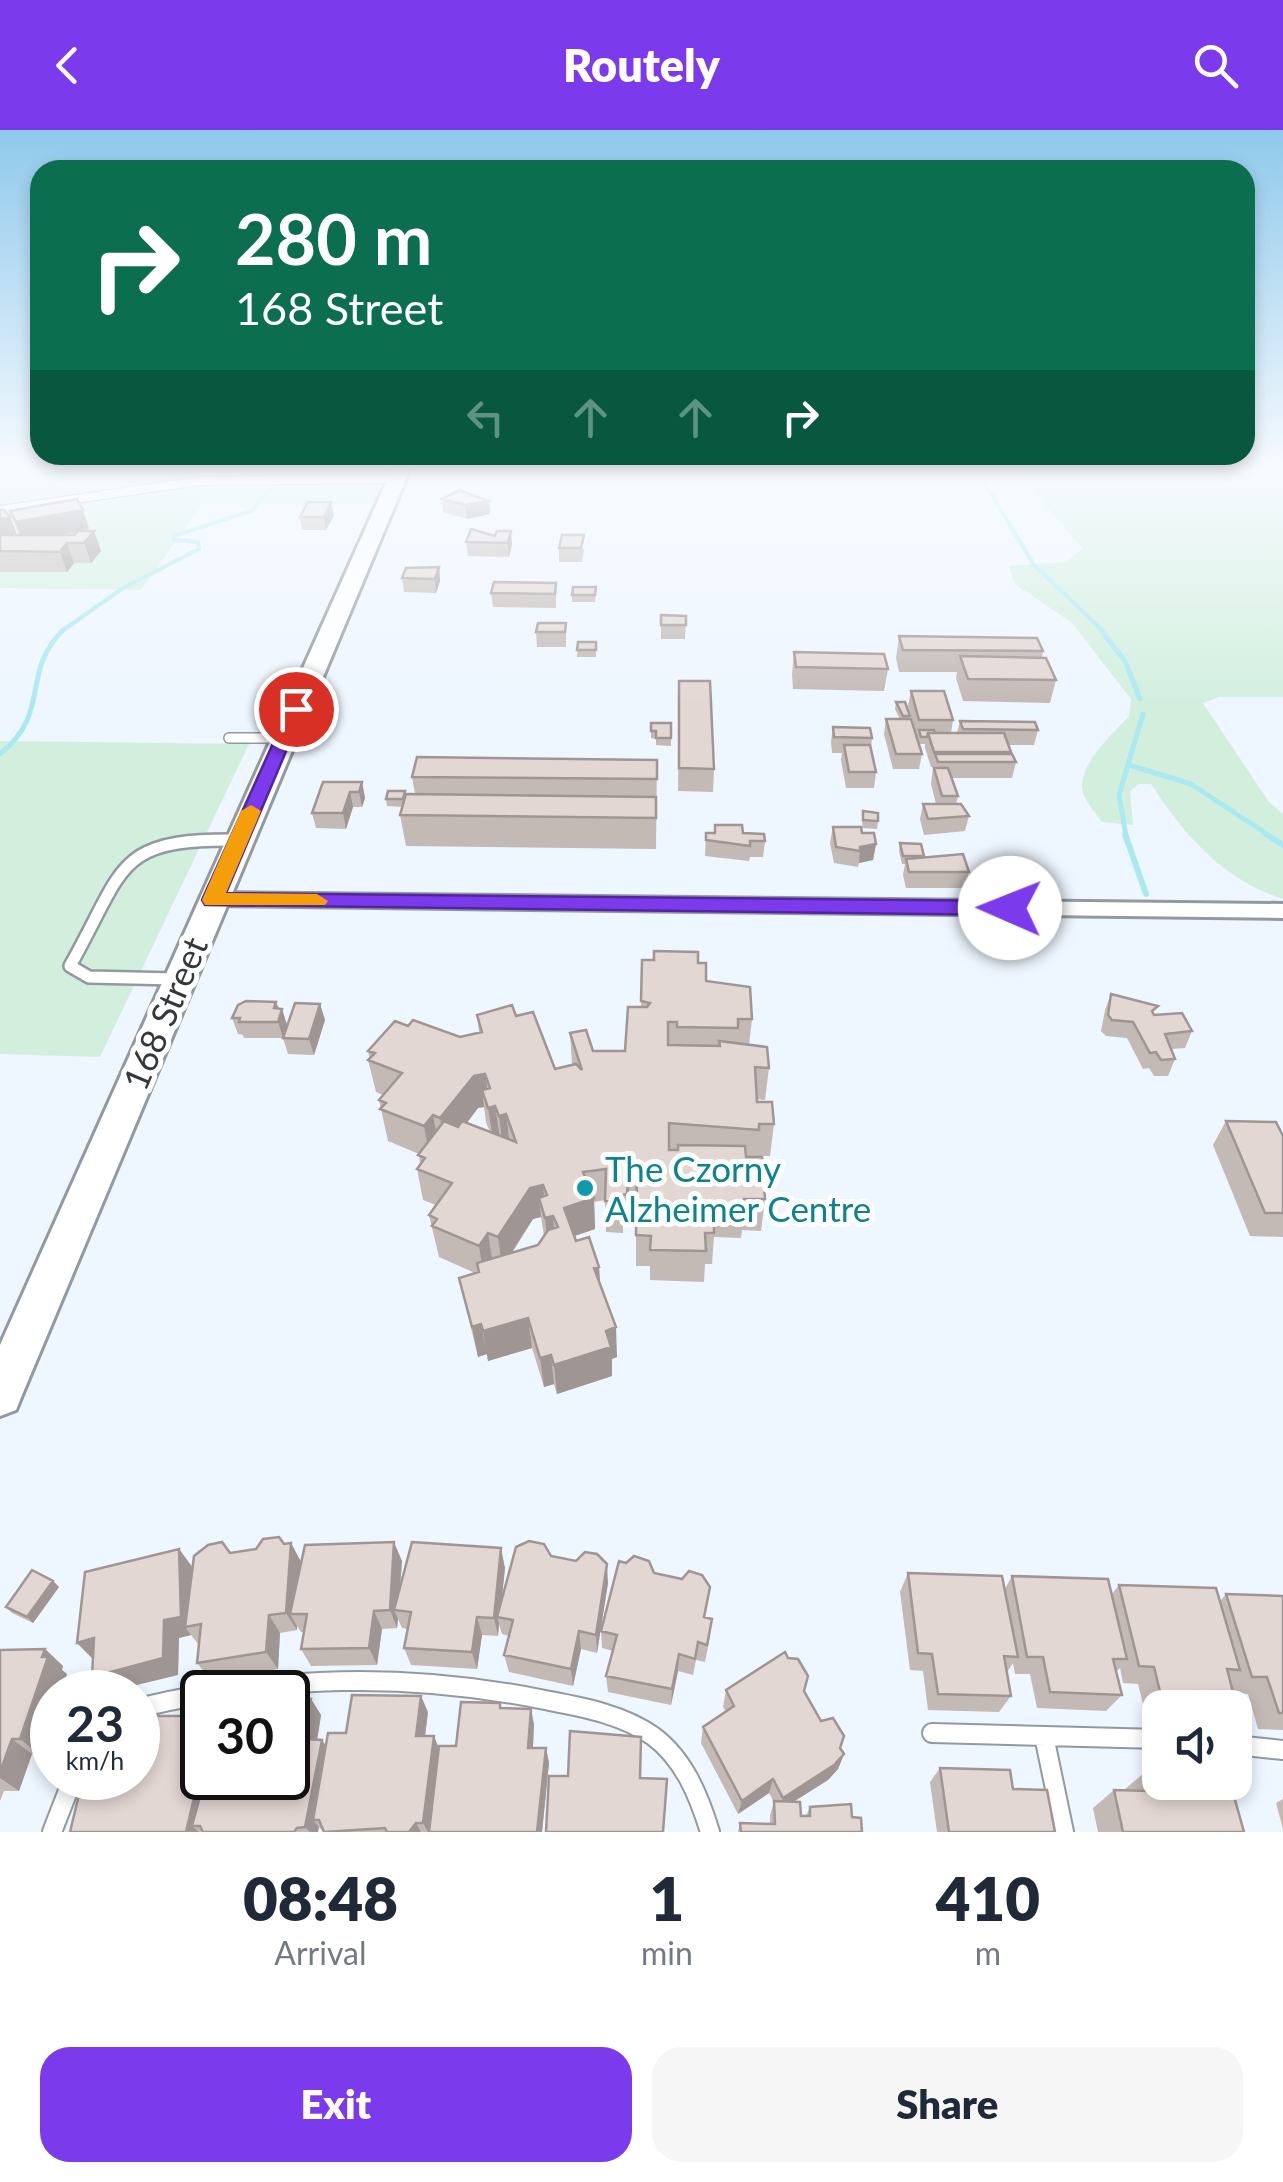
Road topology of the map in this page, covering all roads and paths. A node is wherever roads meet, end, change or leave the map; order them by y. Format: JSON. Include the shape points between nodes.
{"nodes":[{"id":1,"x":367,"y":546,"type":"edge"},
{"id":2,"x":228,"y":738,"type":"dead end"},
{"id":3,"x":283,"y":738,"type":"junction"},
{"id":4,"x":238,"y":840,"type":"junction"},
{"id":5,"x":213,"y":900,"type":"junction"},
{"id":6,"x":1283,"y":911,"type":"edge"},
{"id":7,"x":180,"y":979,"type":"junction"},
{"id":8,"x":0,"y":1395,"type":"edge"},
{"id":9,"x":160,"y":1703,"type":"edge"},
{"id":10,"x":932,"y":1733,"type":"dead end"},
{"id":11,"x":1044,"y":1736,"type":"junction"},
{"id":12,"x":1142,"y":1739,"type":"edge"},
{"id":13,"x":1252,"y":1747,"type":"edge"},
{"id":14,"x":1283,"y":1750,"type":"edge"},
{"id":15,"x":65,"y":1800,"type":"edge"},
{"id":16,"x":52,"y":1832,"type":"edge"},
{"id":17,"x":710,"y":1832,"type":"edge"},
{"id":18,"x":1064,"y":1832,"type":"edge"}],
"edges":[{"from":1,"to":3,"type":"main road","name":"168 Street"},
{"from":2,"to":3,"type":"lane"},
{"from":3,"to":4,"type":"main road","name":"168 Street"},
{"from":4,"to":5,"type":"main road","name":"168 Street"},
{"from":4,"to":7,"type":"lane","via":[[144,848],[131,858],[70,966],[114,980]]},
{"from":5,"to":6,"type":"street"},
{"from":5,"to":7,"type":"main road","name":"168 Street"},
{"from":7,"to":8,"type":"main road","name":"168 Street"},
{"from":9,"to":17,"type":"lane","via":[[212,1690],[349,1678],[520,1693],[607,1715],[652,1736],[687,1772]]},
{"from":10,"to":11,"type":"lane"},
{"from":11,"to":12,"type":"lane"},
{"from":11,"to":18,"type":"lane"},
{"from":13,"to":14,"type":"lane"},
{"from":15,"to":16,"type":"lane"}]}
